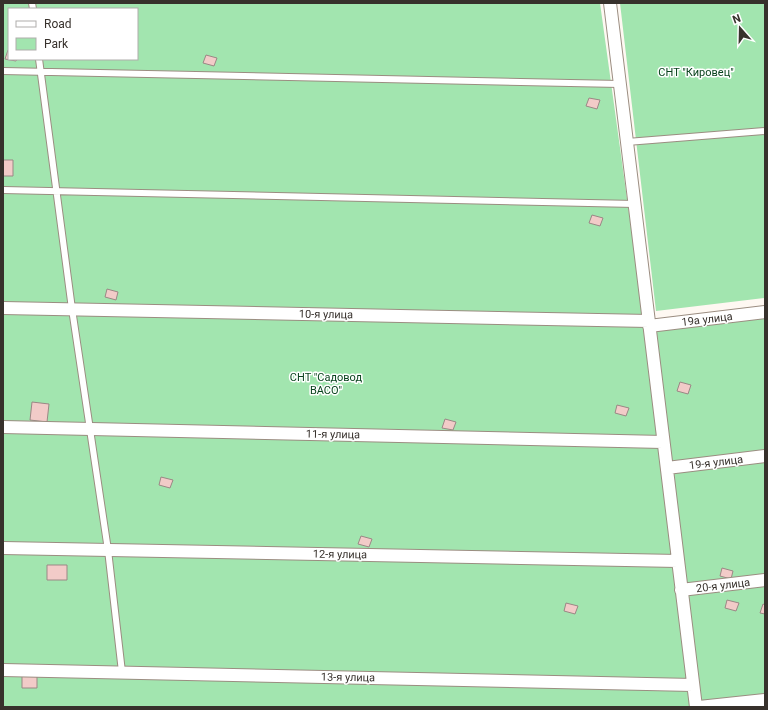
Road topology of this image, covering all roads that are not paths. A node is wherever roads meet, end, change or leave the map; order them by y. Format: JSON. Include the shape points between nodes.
{"nodes":[{"id":1,"x":610,"y":3,"type":"edge"},
{"id":2,"x":39,"y":60,"type":"edge"},
{"id":3,"x":3,"y":71,"type":"edge"},
{"id":4,"x":40,"y":72,"type":"junction"},
{"id":5,"x":620,"y":84,"type":"junction"},
{"id":6,"x":765,"y":131,"type":"edge"},
{"id":7,"x":627,"y":142,"type":"junction"},
{"id":8,"x":3,"y":190,"type":"edge"},
{"id":9,"x":57,"y":191,"type":"junction"},
{"id":10,"x":634,"y":204,"type":"junction"},
{"id":11,"x":3,"y":308,"type":"edge"},
{"id":12,"x":72,"y":309,"type":"junction"},
{"id":13,"x":765,"y":312,"type":"edge"},
{"id":14,"x":649,"y":323,"type":"junction"},
{"id":15,"x":3,"y":427,"type":"edge"},
{"id":16,"x":90,"y":429,"type":"junction"},
{"id":17,"x":664,"y":442,"type":"junction"},
{"id":18,"x":765,"y":456,"type":"edge"},
{"id":19,"x":666,"y":468,"type":"junction"},
{"id":20,"x":3,"y":548,"type":"edge"},
{"id":21,"x":108,"y":550,"type":"junction"},
{"id":22,"x":678,"y":561,"type":"junction"},
{"id":23,"x":765,"y":580,"type":"edge"},
{"id":24,"x":681,"y":590,"type":"junction"},
{"id":25,"x":3,"y":670,"type":"edge"},
{"id":26,"x":122,"y":672,"type":"junction"},
{"id":27,"x":693,"y":685,"type":"junction"},
{"id":28,"x":765,"y":700,"type":"edge"},
{"id":29,"x":696,"y":707,"type":"edge"},
{"id":30,"x":699,"y":707,"type":"edge"}],
"edges":[{"from":1,"to":5,"type":"street"},
{"from":2,"to":4,"type":"lane"},
{"from":3,"to":4,"type":"lane"},
{"from":4,"to":5,"type":"lane"},
{"from":4,"to":9,"type":"lane"},
{"from":5,"to":7,"type":"street"},
{"from":6,"to":7,"type":"lane"},
{"from":7,"to":10,"type":"street"},
{"from":8,"to":9,"type":"lane"},
{"from":9,"to":10,"type":"lane"},
{"from":9,"to":12,"type":"lane"},
{"from":10,"to":14,"type":"street"},
{"from":11,"to":12,"type":"street","name":"10-я улица"},
{"from":12,"to":14,"type":"street","name":"10-я улица"},
{"from":12,"to":16,"type":"lane"},
{"from":13,"to":14,"type":"street","name":"19а улица"},
{"from":14,"to":17,"type":"street"},
{"from":15,"to":16,"type":"street","name":"11-я улица"},
{"from":16,"to":17,"type":"street","name":"11-я улица"},
{"from":16,"to":21,"type":"lane"},
{"from":17,"to":19,"type":"street"},
{"from":18,"to":19,"type":"street","name":"19-я улица"},
{"from":19,"to":22,"type":"street"},
{"from":20,"to":21,"type":"street","name":"12-я улица"},
{"from":21,"to":22,"type":"street","name":"12-я улица"},
{"from":21,"to":26,"type":"lane"},
{"from":22,"to":24,"type":"street"},
{"from":23,"to":24,"type":"street","name":"20-я улица"},
{"from":24,"to":27,"type":"street"},
{"from":25,"to":26,"type":"street","name":"13-я улица"},
{"from":26,"to":27,"type":"street","name":"13-я улица"},
{"from":27,"to":29,"type":"street"},
{"from":28,"to":30,"type":"street"}]}
